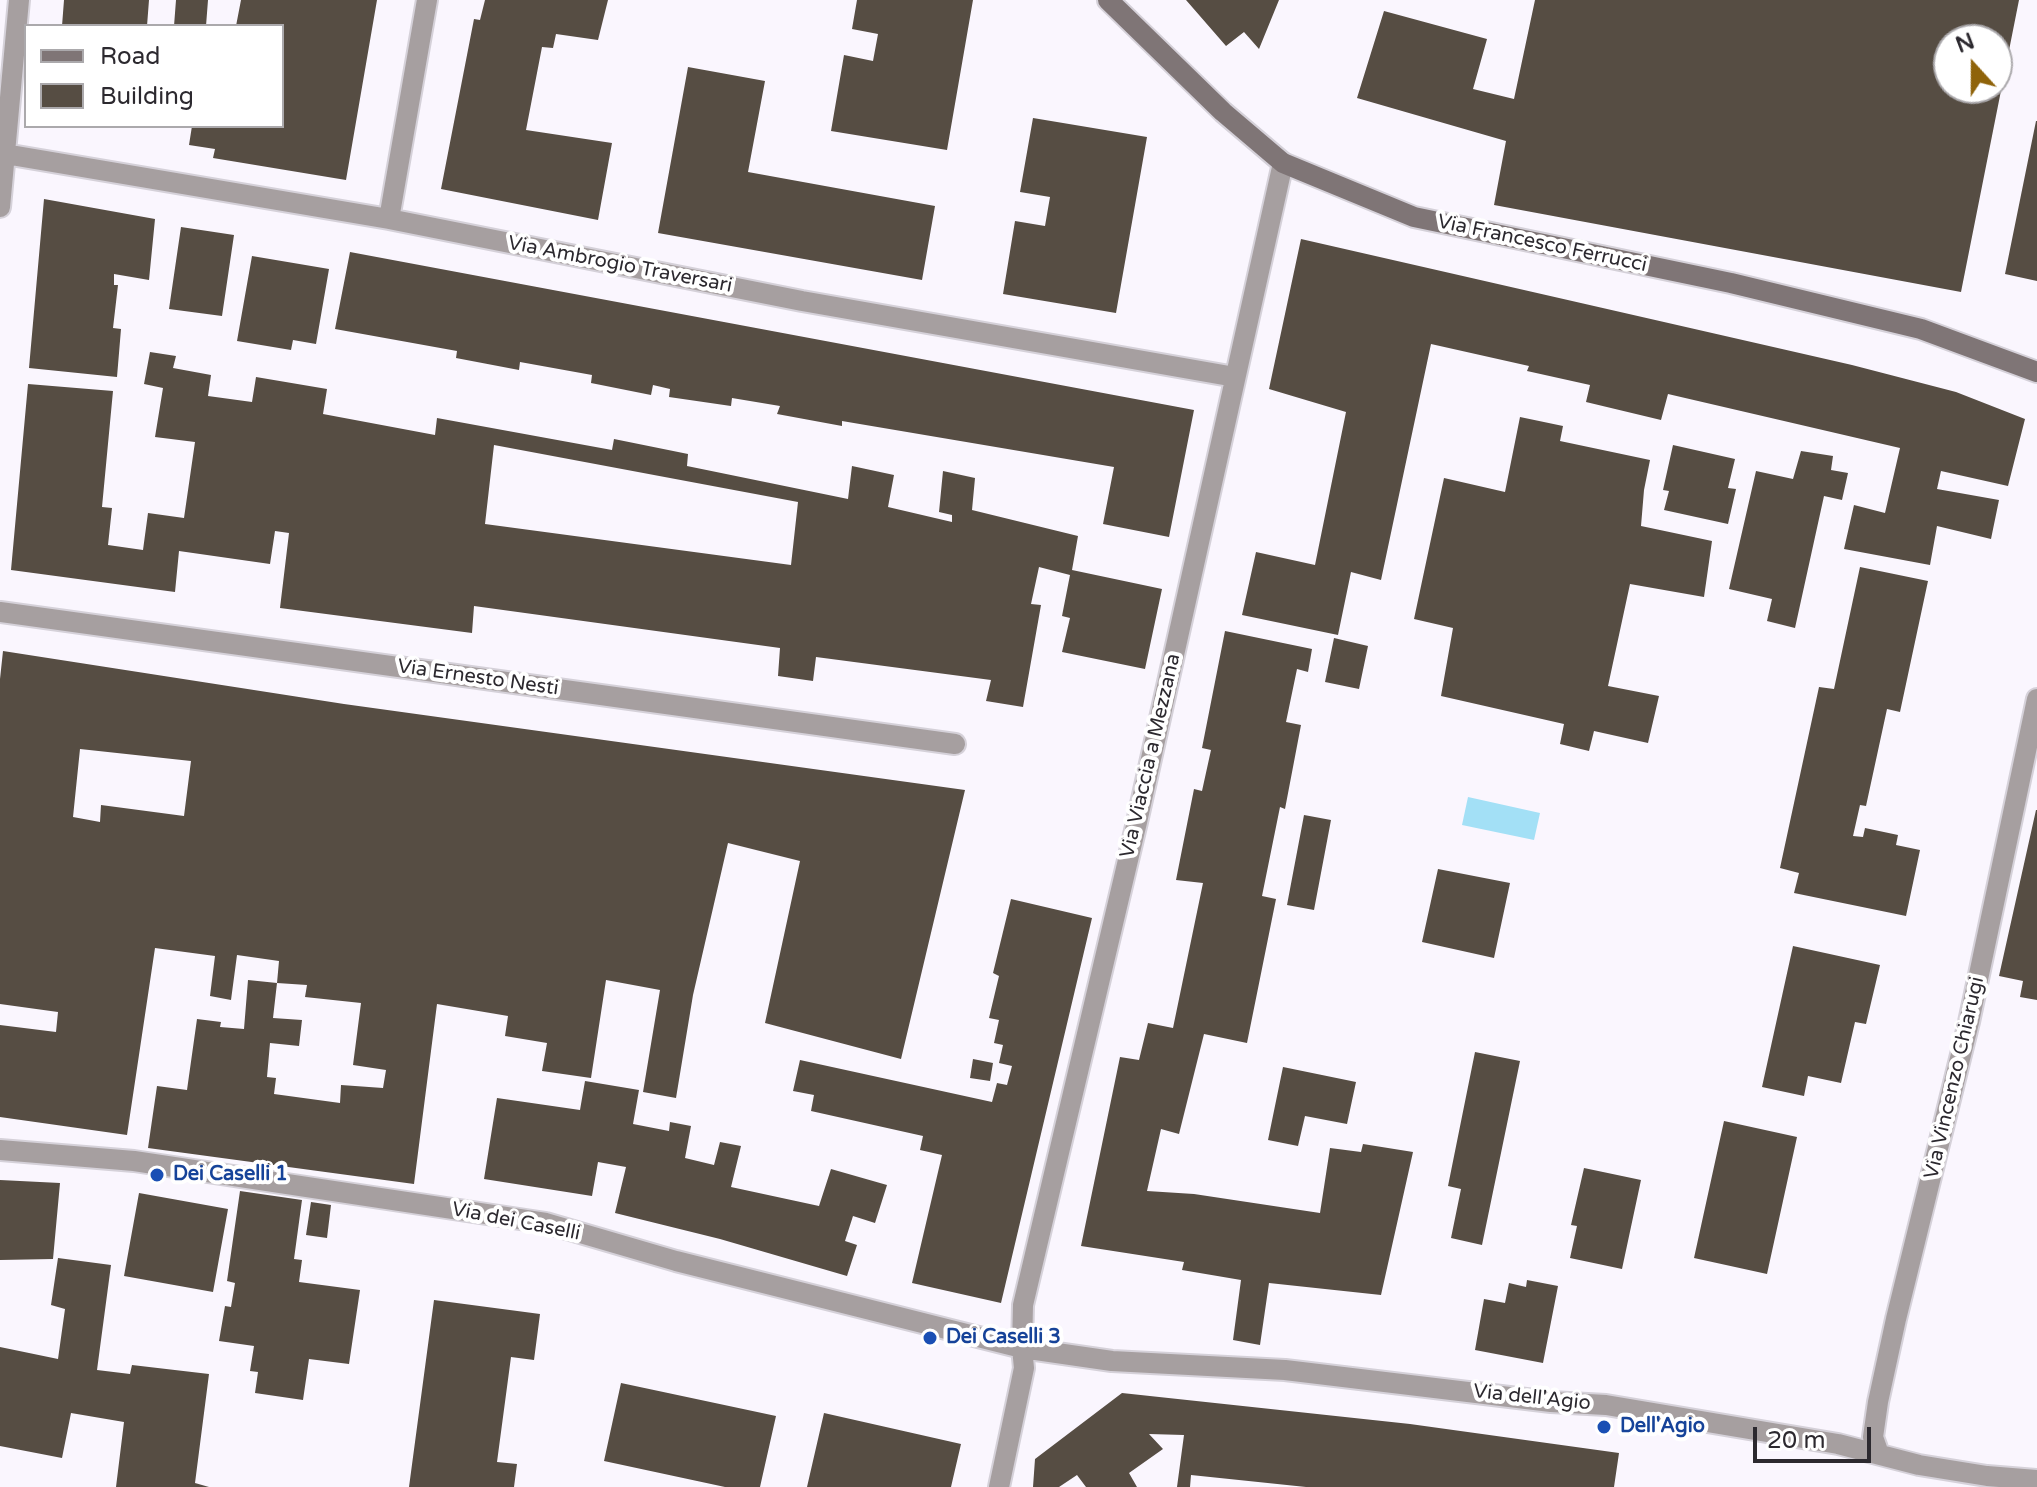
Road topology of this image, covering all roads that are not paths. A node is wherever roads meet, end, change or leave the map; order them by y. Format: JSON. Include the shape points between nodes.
{"nodes":[{"id":1,"x":19,"y":0,"type":"edge"},
{"id":2,"x":427,"y":0,"type":"edge"},
{"id":3,"x":1108,"y":0,"type":"edge"},
{"id":4,"x":5,"y":154,"type":"junction"},
{"id":5,"x":1283,"y":163,"type":"junction"},
{"id":6,"x":0,"y":207,"type":"edge"},
{"id":7,"x":389,"y":219,"type":"junction"},
{"id":8,"x":2037,"y":372,"type":"edge"},
{"id":9,"x":1235,"y":377,"type":"junction"},
{"id":10,"x":0,"y":612,"type":"edge"},
{"id":11,"x":2037,"y":699,"type":"edge"},
{"id":12,"x":955,"y":744,"type":"dead end"},
{"id":13,"x":0,"y":1150,"type":"edge"},
{"id":14,"x":1022,"y":1348,"type":"junction"},
{"id":15,"x":1879,"y":1454,"type":"junction"},
{"id":16,"x":2037,"y":1480,"type":"edge"},
{"id":17,"x":999,"y":1487,"type":"edge"}],
"edges":[{"from":1,"to":4,"type":"street"},
{"from":2,"to":7,"type":"street"},
{"from":3,"to":5,"type":"street","name":"Via Francesco Ferrucci"},
{"from":4,"to":6,"type":"street"},
{"from":4,"to":7,"type":"street","name":"Via Ambrogio Traversari"},
{"from":5,"to":8,"type":"street","name":"Via Francesco Ferrucci","via":[[1414,217],[1921,329]]},
{"from":5,"to":9,"type":"street","name":"Via Viaccia a Mezzana"},
{"from":7,"to":9,"type":"street","name":"Via Ambrogio Traversari","via":[[802,301]]},
{"from":9,"to":14,"type":"street","name":"Via Viaccia a Mezzana","via":[[1023,1305]]},
{"from":10,"to":12,"type":"street","name":"Via Ernesto Nesti"},
{"from":11,"to":15,"type":"street","name":"Via Vincenzo Chiarugi","via":[[1973,1007],[1878,1402],[1873,1437]]},
{"from":13,"to":14,"type":"street","name":"Via dei Caselli","via":[[134,1161],[546,1223]]},
{"from":14,"to":15,"type":"street","name":"Via dell'Agio","via":[[1112,1361],[1285,1370],[1606,1405]]},
{"from":14,"to":17,"type":"street","name":"Via Viaccia a Mezzana","via":[[1024,1368]]},
{"from":15,"to":16,"type":"street","name":"Via dell'Agio","via":[[1933,1467]]}]}
